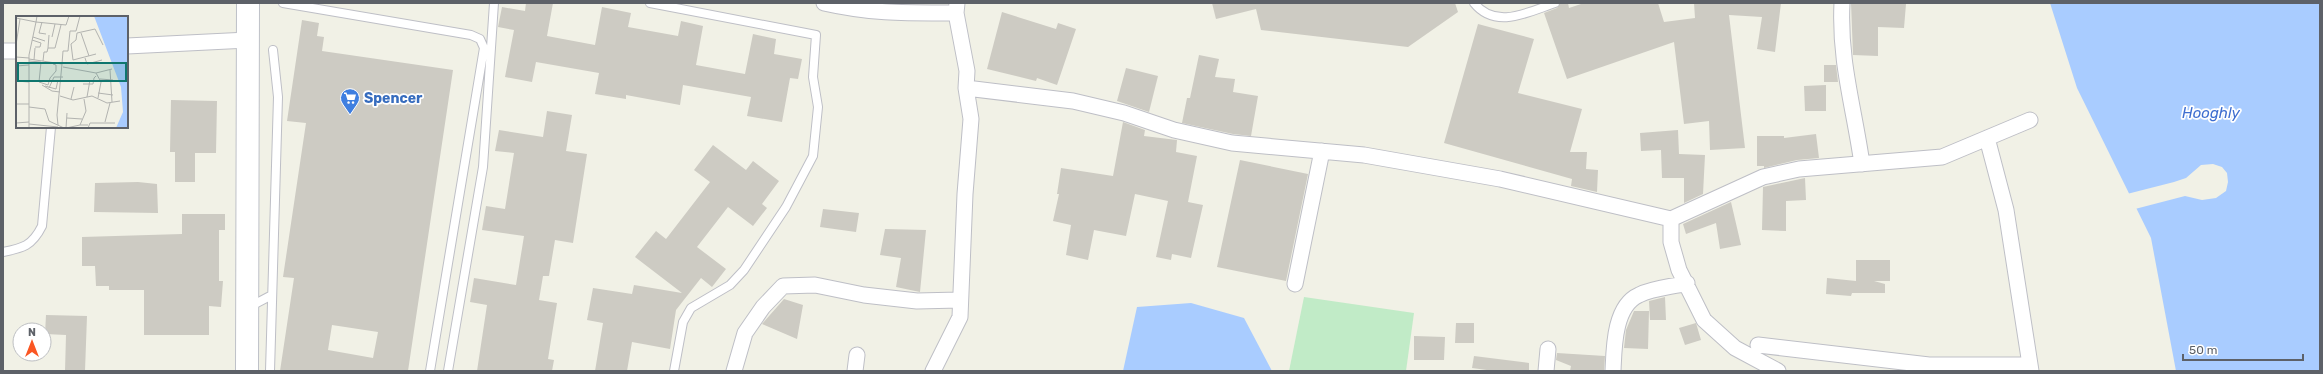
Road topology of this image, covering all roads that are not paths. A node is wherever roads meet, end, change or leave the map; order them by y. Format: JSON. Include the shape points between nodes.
{"nodes":[{"id":1,"x":248,"y":3,"type":"edge"},
{"id":2,"x":282,"y":3,"type":"edge"},
{"id":3,"x":494,"y":3,"type":"edge"},
{"id":4,"x":650,"y":3,"type":"edge"},
{"id":5,"x":824,"y":3,"type":"edge"},
{"id":6,"x":1474,"y":3,"type":"edge"},
{"id":7,"x":1555,"y":3,"type":"edge"},
{"id":8,"x":1842,"y":3,"type":"edge"},
{"id":9,"x":956,"y":8,"type":"edge"},
{"id":10,"x":248,"y":40,"type":"junction"},
{"id":11,"x":128,"y":46,"type":"edge"},
{"id":12,"x":273,"y":50,"type":"dead end"},
{"id":13,"x":3,"y":51,"type":"edge"},
{"id":14,"x":16,"y":51,"type":"edge"},
{"id":15,"x":966,"y":88,"type":"junction"},
{"id":16,"x":2030,"y":120,"type":"dead end"},
{"id":17,"x":51,"y":128,"type":"edge"},
{"id":18,"x":1987,"y":138,"type":"junction"},
{"id":19,"x":1322,"y":151,"type":"junction"},
{"id":20,"x":1862,"y":164,"type":"junction"},
{"id":21,"x":1671,"y":219,"type":"junction"},
{"id":22,"x":3,"y":252,"type":"edge"},
{"id":23,"x":1687,"y":283,"type":"junction"},
{"id":24,"x":1295,"y":284,"type":"dead end"},
{"id":25,"x":272,"y":295,"type":"junction"},
{"id":26,"x":959,"y":300,"type":"junction"},
{"id":27,"x":248,"y":308,"type":"junction"},
{"id":28,"x":1758,"y":345,"type":"dead end"},
{"id":29,"x":1548,"y":349,"type":"dead end"},
{"id":30,"x":857,"y":355,"type":"dead end"},
{"id":31,"x":2031,"y":368,"type":"edge"},
{"id":32,"x":247,"y":371,"type":"edge"},
{"id":33,"x":270,"y":371,"type":"edge"},
{"id":34,"x":430,"y":371,"type":"edge"},
{"id":35,"x":448,"y":371,"type":"edge"},
{"id":36,"x":674,"y":371,"type":"edge"},
{"id":37,"x":734,"y":371,"type":"edge"},
{"id":38,"x":855,"y":371,"type":"edge"},
{"id":39,"x":933,"y":371,"type":"edge"},
{"id":40,"x":1546,"y":371,"type":"edge"},
{"id":41,"x":1613,"y":371,"type":"edge"},
{"id":42,"x":1778,"y":371,"type":"edge"}],
"edges":[{"from":1,"to":10,"type":"street"},
{"from":2,"to":34,"type":"lane","via":[[471,35],[480,39],[484,48]]},
{"from":3,"to":35,"type":"lane","via":[[483,167]]},
{"from":4,"to":36,"type":"lane","via":[[816,35],[812,77],[818,107],[812,156],[786,207],[744,270],[730,285],[691,308],[683,322]]},
{"from":5,"to":9,"type":"street","via":[[860,11],[896,14]]},
{"from":6,"to":7,"type":"lane","via":[[1482,12],[1493,18],[1510,16]]},
{"from":8,"to":20,"type":"street","via":[[1841,46]]},
{"from":9,"to":15,"type":"street","via":[[967,71]]},
{"from":10,"to":11,"type":"street"},
{"from":10,"to":27,"type":"street"},
{"from":12,"to":25,"type":"lane","via":[[278,97]]},
{"from":13,"to":14,"type":"street"},
{"from":15,"to":19,"type":"street","via":[[1073,101],[1124,113],[1174,130],[1232,143]]},
{"from":15,"to":26,"type":"street","via":[[971,120]]},
{"from":16,"to":18,"type":"street"},
{"from":17,"to":22,"type":"lane","via":[[42,226],[36,239],[22,248]]},
{"from":18,"to":20,"type":"street","via":[[1942,157]]},
{"from":18,"to":31,"type":"street","via":[[2006,210]]},
{"from":19,"to":21,"type":"street","via":[[1364,155],[1500,179]]},
{"from":19,"to":24,"type":"street"},
{"from":20,"to":21,"type":"street","via":[[1799,169],[1763,177]]},
{"from":21,"to":23,"type":"street","via":[[1671,242],[1679,270]]},
{"from":23,"to":41,"type":"street","via":[[1638,295],[1623,310],[1614,345]]},
{"from":23,"to":42,"type":"street","via":[[1704,320],[1735,348]]},
{"from":25,"to":27,"type":"lane"},
{"from":25,"to":33,"type":"lane"},
{"from":26,"to":37,"type":"street","via":[[917,301],[864,295],[815,285],[783,286],[763,307],[745,334]]},
{"from":26,"to":39,"type":"street","via":[[960,317]]},
{"from":27,"to":32,"type":"street"},
{"from":28,"to":31,"type":"street","via":[[1929,365]]},
{"from":29,"to":40,"type":"street"},
{"from":30,"to":38,"type":"street"}]}
